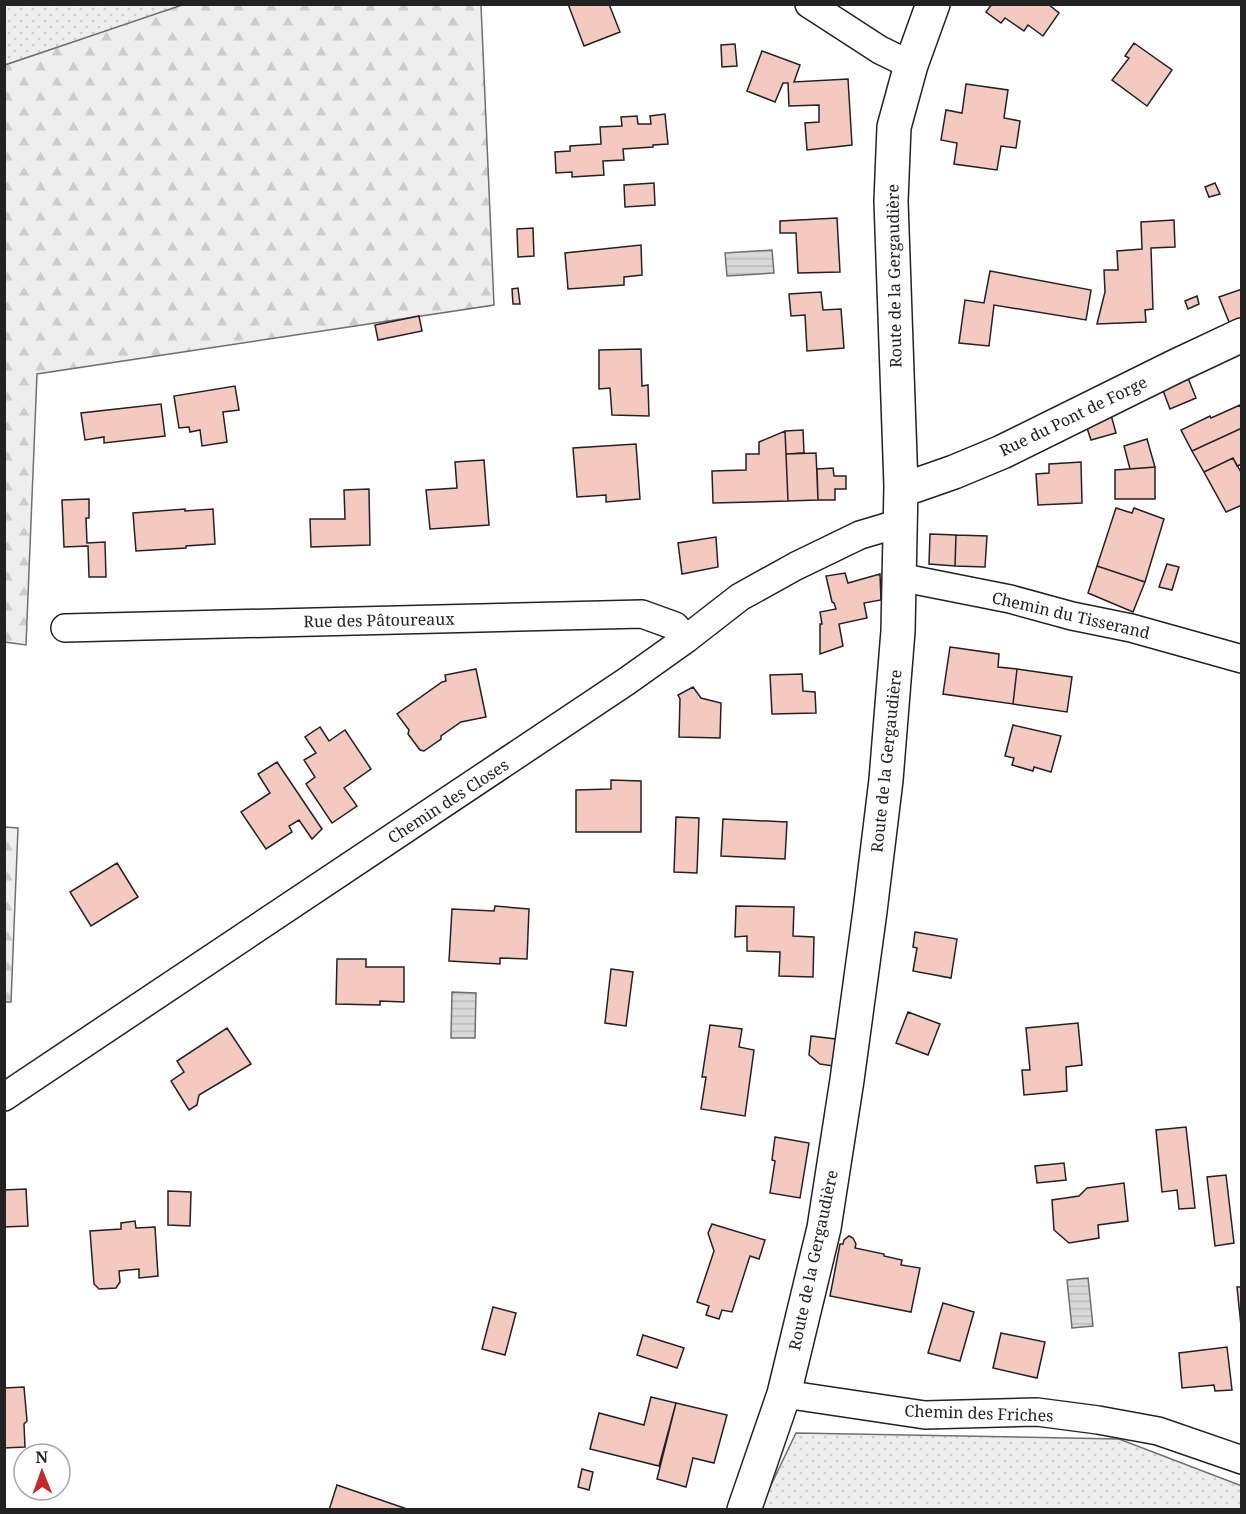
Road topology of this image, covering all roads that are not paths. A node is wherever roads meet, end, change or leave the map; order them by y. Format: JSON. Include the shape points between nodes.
{"nodes":[{"id":1,"x":809,"y":4,"type":"edge"},
{"id":2,"x":933,"y":4,"type":"edge"},
{"id":3,"x":910,"y":65,"type":"junction"},
{"id":4,"x":1242,"y":335,"type":"edge"},
{"id":5,"x":901,"y":486,"type":"junction"},
{"id":6,"x":900,"y":528,"type":"junction"},
{"id":7,"x":899,"y":577,"type":"junction"},
{"id":8,"x":65,"y":628,"type":"dead end"},
{"id":9,"x":686,"y":639,"type":"junction"},
{"id":10,"x":1242,"y":659,"type":"edge"},
{"id":11,"x":4,"y":1097,"type":"edge"},
{"id":12,"x":784,"y":1394,"type":"junction"},
{"id":13,"x":1242,"y":1460,"type":"edge"},
{"id":14,"x":744,"y":1509,"type":"edge"}],
"edges":[{"from":1,"to":3,"type":"street"},
{"from":2,"to":3,"type":"street","name":"Route de la Gergaudière"},
{"from":3,"to":5,"type":"street","name":"Route de la Gergaudière","via":[[894,128],[891,201]]},
{"from":4,"to":5,"type":"street","name":"Rue du Pont de Forge","via":[[1002,452],[914,486]]},
{"from":5,"to":6,"type":"street","name":"Route de la Gergaudière"},
{"from":6,"to":7,"type":"street","name":"Route de la Gergaudière"},
{"from":6,"to":9,"type":"street","name":"Chemin des Closes","via":[[887,527],[860,535],[796,566],[740,597]]},
{"from":7,"to":10,"type":"street","name":"Chemin du Tisserand","via":[[1010,599]]},
{"from":7,"to":12,"type":"street","name":"Route de la Gergaudière","via":[[886,780],[849,1069],[824,1228]]},
{"from":8,"to":9,"type":"street","name":"Rue des Pâtoureaux","via":[[642,614],[675,626]]},
{"from":9,"to":11,"type":"street","name":"Chemin des Closes"},
{"from":12,"to":13,"type":"street","name":"Chemin des Friches","via":[[925,1415],[1037,1412],[1098,1420],[1158,1431]]},
{"from":12,"to":14,"type":"street","name":"Route de la Gergaudière"}]}
